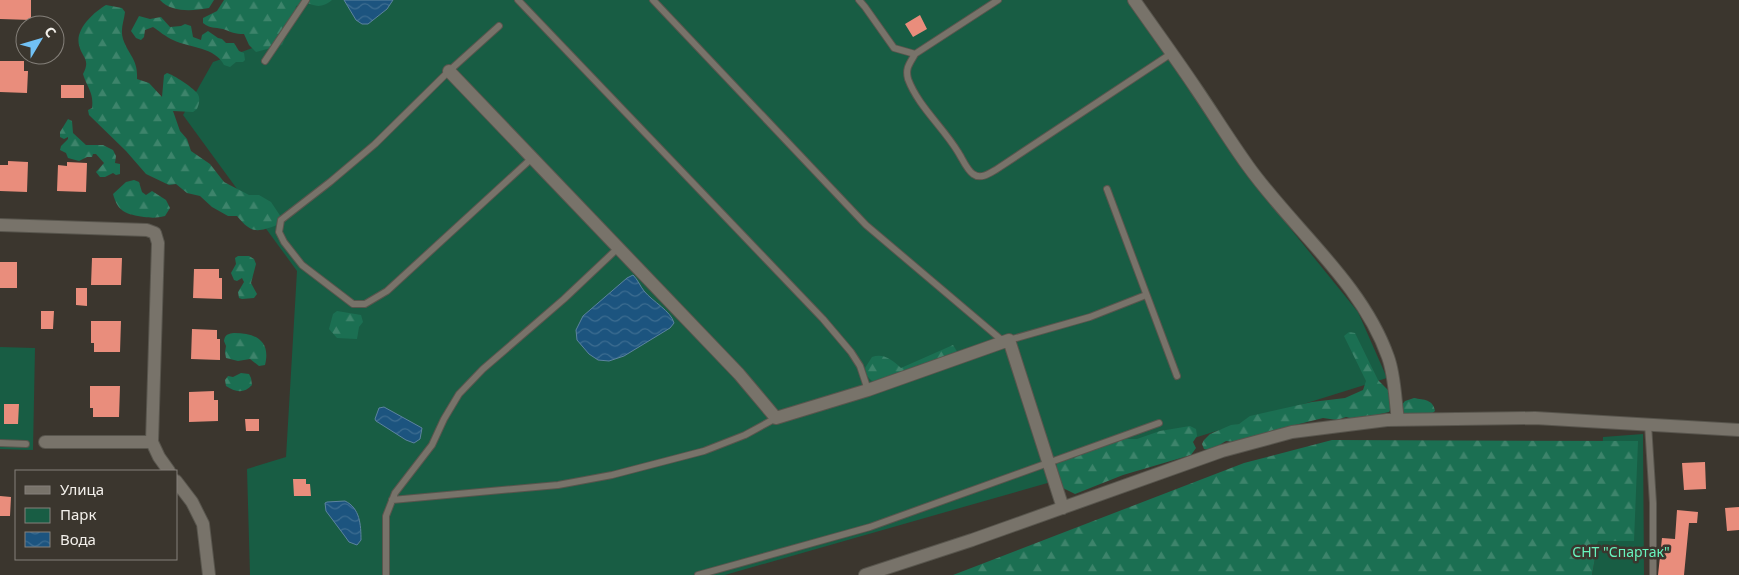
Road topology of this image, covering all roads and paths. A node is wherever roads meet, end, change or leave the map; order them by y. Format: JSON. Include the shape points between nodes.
{"nodes":[{"id":1,"x":306,"y":0,"type":"edge"},
{"id":2,"x":518,"y":0,"type":"edge"},
{"id":3,"x":654,"y":0,"type":"edge"},
{"id":4,"x":858,"y":0,"type":"edge"},
{"id":5,"x":998,"y":0,"type":"edge"},
{"id":6,"x":1134,"y":0,"type":"edge"},
{"id":7,"x":499,"y":26,"type":"dead end"},
{"id":8,"x":1172,"y":53,"type":"junction"},
{"id":9,"x":915,"y":54,"type":"junction"},
{"id":10,"x":265,"y":61,"type":"dead end"},
{"id":11,"x":449,"y":72,"type":"junction"},
{"id":12,"x":532,"y":158,"type":"junction"},
{"id":13,"x":1106,"y":188,"type":"dead end"},
{"id":14,"x":0,"y":226,"type":"edge"},
{"id":15,"x":618,"y":248,"type":"junction"},
{"id":16,"x":1146,"y":295,"type":"junction"},
{"id":17,"x":1007,"y":341,"type":"junction"},
{"id":18,"x":1177,"y":376,"type":"dead end"},
{"id":19,"x":868,"y":390,"type":"junction"},
{"id":20,"x":776,"y":418,"type":"junction"},
{"id":21,"x":1398,"y":420,"type":"junction"},
{"id":22,"x":1158,"y":423,"type":"dead end"},
{"id":23,"x":1648,"y":424,"type":"junction"},
{"id":24,"x":1739,"y":430,"type":"edge"},
{"id":25,"x":45,"y":442,"type":"dead end"},
{"id":26,"x":152,"y":442,"type":"junction"},
{"id":27,"x":0,"y":443,"type":"edge"},
{"id":28,"x":26,"y":444,"type":"dead end"},
{"id":29,"x":1049,"y":463,"type":"junction"},
{"id":30,"x":168,"y":470,"type":"edge"},
{"id":31,"x":178,"y":483,"type":"edge"},
{"id":32,"x":392,"y":500,"type":"junction"},
{"id":33,"x":1063,"y":508,"type":"junction"},
{"id":34,"x":208,"y":575,"type":"edge"},
{"id":35,"x":386,"y":575,"type":"edge"},
{"id":36,"x":698,"y":575,"type":"edge"},
{"id":37,"x":865,"y":575,"type":"edge"},
{"id":38,"x":1653,"y":575,"type":"edge"}],
"edges":[{"from":1,"to":10,"type":"lane"},
{"from":2,"to":19,"type":"lane","via":[[823,319],[860,366]]},
{"from":3,"to":17,"type":"lane","via":[[866,225]]},
{"from":4,"to":9,"type":"lane","via":[[894,48]]},
{"from":5,"to":9,"type":"lane"},
{"from":6,"to":8,"type":"street"},
{"from":7,"to":11,"type":"lane"},
{"from":8,"to":9,"type":"lane","via":[[997,169],[979,177],[972,174],[920,101],[908,78],[907,66]]},
{"from":8,"to":21,"type":"street","via":[[1247,165],[1360,302],[1376,328],[1388,359]]},
{"from":11,"to":12,"type":"street"},
{"from":11,"to":12,"type":"lane","via":[[375,144],[281,220],[279,232],[302,265],[353,304],[365,304],[387,291]]},
{"from":12,"to":15,"type":"street"},
{"from":13,"to":16,"type":"lane"},
{"from":14,"to":26,"type":"street","via":[[147,230],[155,233],[158,243]]},
{"from":15,"to":20,"type":"street","via":[[739,374]]},
{"from":15,"to":32,"type":"lane","via":[[459,394],[432,445]]},
{"from":16,"to":17,"type":"lane","via":[[1090,317]]},
{"from":16,"to":18,"type":"lane"},
{"from":17,"to":19,"type":"street"},
{"from":17,"to":29,"type":"street"},
{"from":19,"to":20,"type":"street"},
{"from":20,"to":32,"type":"lane","via":[[745,435],[704,451],[612,476],[558,485]]},
{"from":21,"to":23,"type":"street","via":[[1535,418]]},
{"from":21,"to":33,"type":"street","via":[[1292,432],[1222,451]]},
{"from":22,"to":29,"type":"lane"},
{"from":23,"to":24,"type":"street"},
{"from":23,"to":38,"type":"lane"},
{"from":25,"to":26,"type":"street"},
{"from":26,"to":30,"type":"street"},
{"from":27,"to":28,"type":"lane"},
{"from":29,"to":33,"type":"street"},
{"from":29,"to":36,"type":"lane","via":[[870,527]]},
{"from":31,"to":34,"type":"street","via":[[203,524]]},
{"from":32,"to":35,"type":"lane","via":[[386,516]]},
{"from":33,"to":37,"type":"street"}]}
